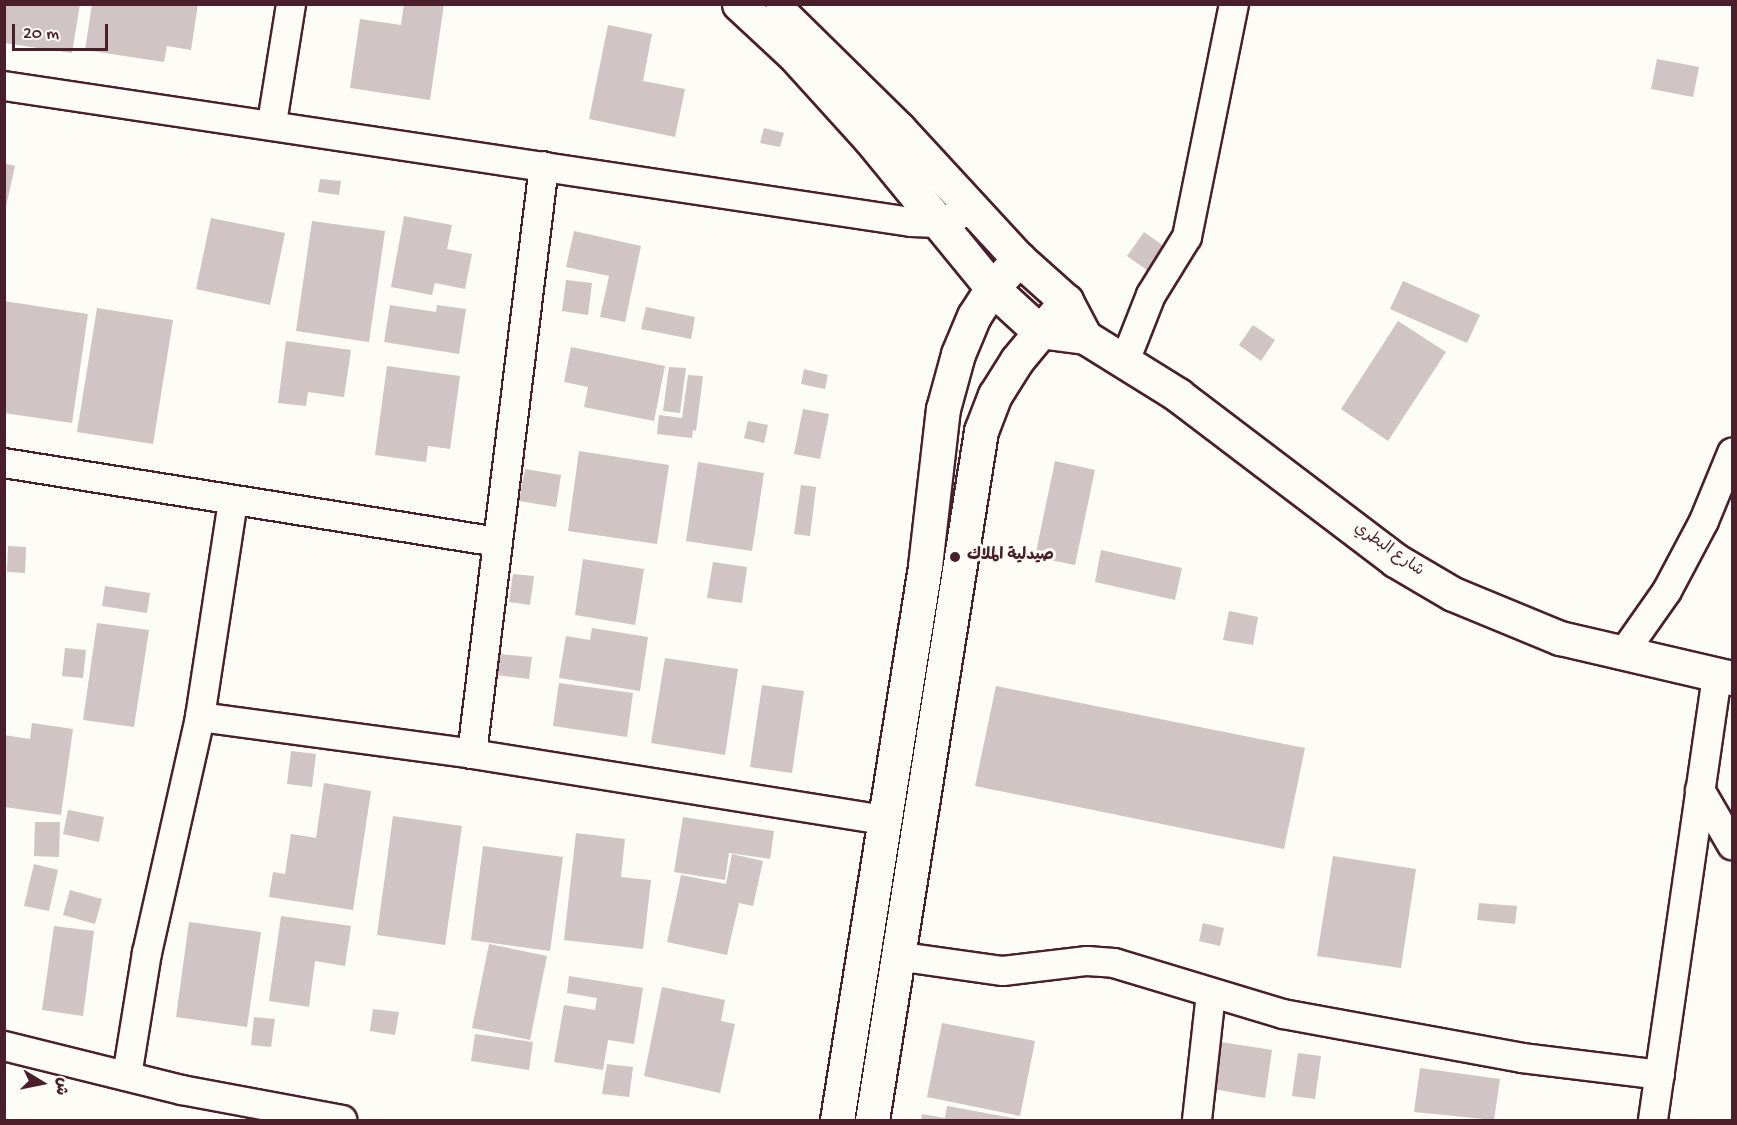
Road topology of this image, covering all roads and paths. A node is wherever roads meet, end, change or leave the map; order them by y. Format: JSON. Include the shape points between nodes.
{"nodes":[{"id":1,"x":291,"y":4,"type":"edge"},
{"id":2,"x":739,"y":4,"type":"edge"},
{"id":3,"x":772,"y":4,"type":"edge"},
{"id":4,"x":1234,"y":4,"type":"edge"},
{"id":5,"x":4,"y":86,"type":"edge"},
{"id":6,"x":272,"y":123,"type":"junction"},
{"id":7,"x":543,"y":166,"type":"junction"},
{"id":8,"x":973,"y":209,"type":"junction"},
{"id":9,"x":940,"y":223,"type":"junction"},
{"id":10,"x":1019,"y":259,"type":"junction"},
{"id":11,"x":992,"y":288,"type":"junction"},
{"id":12,"x":1066,"y":301,"type":"junction"},
{"id":13,"x":1039,"y":332,"type":"junction"},
{"id":14,"x":1085,"y":337,"type":"junction"},
{"id":15,"x":1125,"y":361,"type":"junction"},
{"id":16,"x":1732,"y":453,"type":"edge"},
{"id":17,"x":4,"y":463,"type":"edge"},
{"id":18,"x":233,"y":502,"type":"junction"},
{"id":19,"x":495,"y":542,"type":"junction"},
{"id":20,"x":1622,"y":655,"type":"junction"},
{"id":21,"x":1725,"y":676,"type":"edge"},
{"id":22,"x":200,"y":717,"type":"junction"},
{"id":23,"x":472,"y":754,"type":"junction"},
{"id":24,"x":1700,"y":790,"type":"junction"},
{"id":25,"x":885,"y":820,"type":"junction"},
{"id":26,"x":1732,"y":845,"type":"edge"},
{"id":27,"x":896,"y":956,"type":"junction"},
{"id":28,"x":1211,"y":994,"type":"junction"},
{"id":29,"x":4,"y":1046,"type":"edge"},
{"id":30,"x":1660,"y":1075,"type":"junction"},
{"id":31,"x":127,"y":1076,"type":"junction"},
{"id":32,"x":342,"y":1120,"type":"edge"},
{"id":33,"x":837,"y":1120,"type":"edge"},
{"id":34,"x":872,"y":1120,"type":"edge"},
{"id":35,"x":1197,"y":1120,"type":"edge"},
{"id":36,"x":1653,"y":1120,"type":"edge"}],
"edges":[{"from":1,"to":6,"type":"street"},
{"from":2,"to":9,"type":"main road","via":[[793,54]]},
{"from":3,"to":8,"type":"main road","via":[[898,128]]},
{"from":4,"to":15,"type":"street","via":[[1187,237],[1151,295]]},
{"from":5,"to":6,"type":"street"},
{"from":6,"to":7,"type":"street"},
{"from":7,"to":9,"type":"street","via":[[881,218]]},
{"from":7,"to":19,"type":"street"},
{"from":8,"to":9,"type":"street"},
{"from":8,"to":10,"type":"main road"},
{"from":9,"to":11,"type":"main road"},
{"from":10,"to":11,"type":"main road"},
{"from":10,"to":12,"type":"main road"},
{"from":11,"to":13,"type":"main road"},
{"from":11,"to":25,"type":"main road","via":[[974,316],[958,354],[943,409],[925,566]]},
{"from":12,"to":13,"type":"main road"},
{"from":12,"to":14,"type":"main road"},
{"from":13,"to":14,"type":"main road"},
{"from":13,"to":27,"type":"main road","via":[[995,395],[981,430]]},
{"from":14,"to":15,"type":"main road","name":"شارع البطري"},
{"from":15,"to":20,"type":"main road","name":"شارع البطري","via":[[1226,428],[1395,560],[1453,594],[1508,619]]},
{"from":16,"to":20,"type":"street","via":[[1704,521],[1672,581]]},
{"from":17,"to":18,"type":"street"},
{"from":18,"to":19,"type":"street"},
{"from":18,"to":22,"type":"street"},
{"from":19,"to":23,"type":"street"},
{"from":20,"to":21,"type":"main road","name":"شارع البطري"},
{"from":21,"to":24,"type":"street"},
{"from":22,"to":23,"type":"street"},
{"from":22,"to":31,"type":"street","via":[[147,953]]},
{"from":23,"to":25,"type":"street"},
{"from":24,"to":26,"type":"street"},
{"from":24,"to":30,"type":"street"},
{"from":25,"to":33,"type":"main road"},
{"from":27,"to":28,"type":"street","via":[[1004,971],[1114,963]]},
{"from":27,"to":34,"type":"main road"},
{"from":28,"to":30,"type":"street","via":[[1283,1014],[1510,1056]]},
{"from":28,"to":35,"type":"street"},
{"from":29,"to":31,"type":"street"},
{"from":30,"to":36,"type":"street"},
{"from":31,"to":32,"type":"street"}]}
